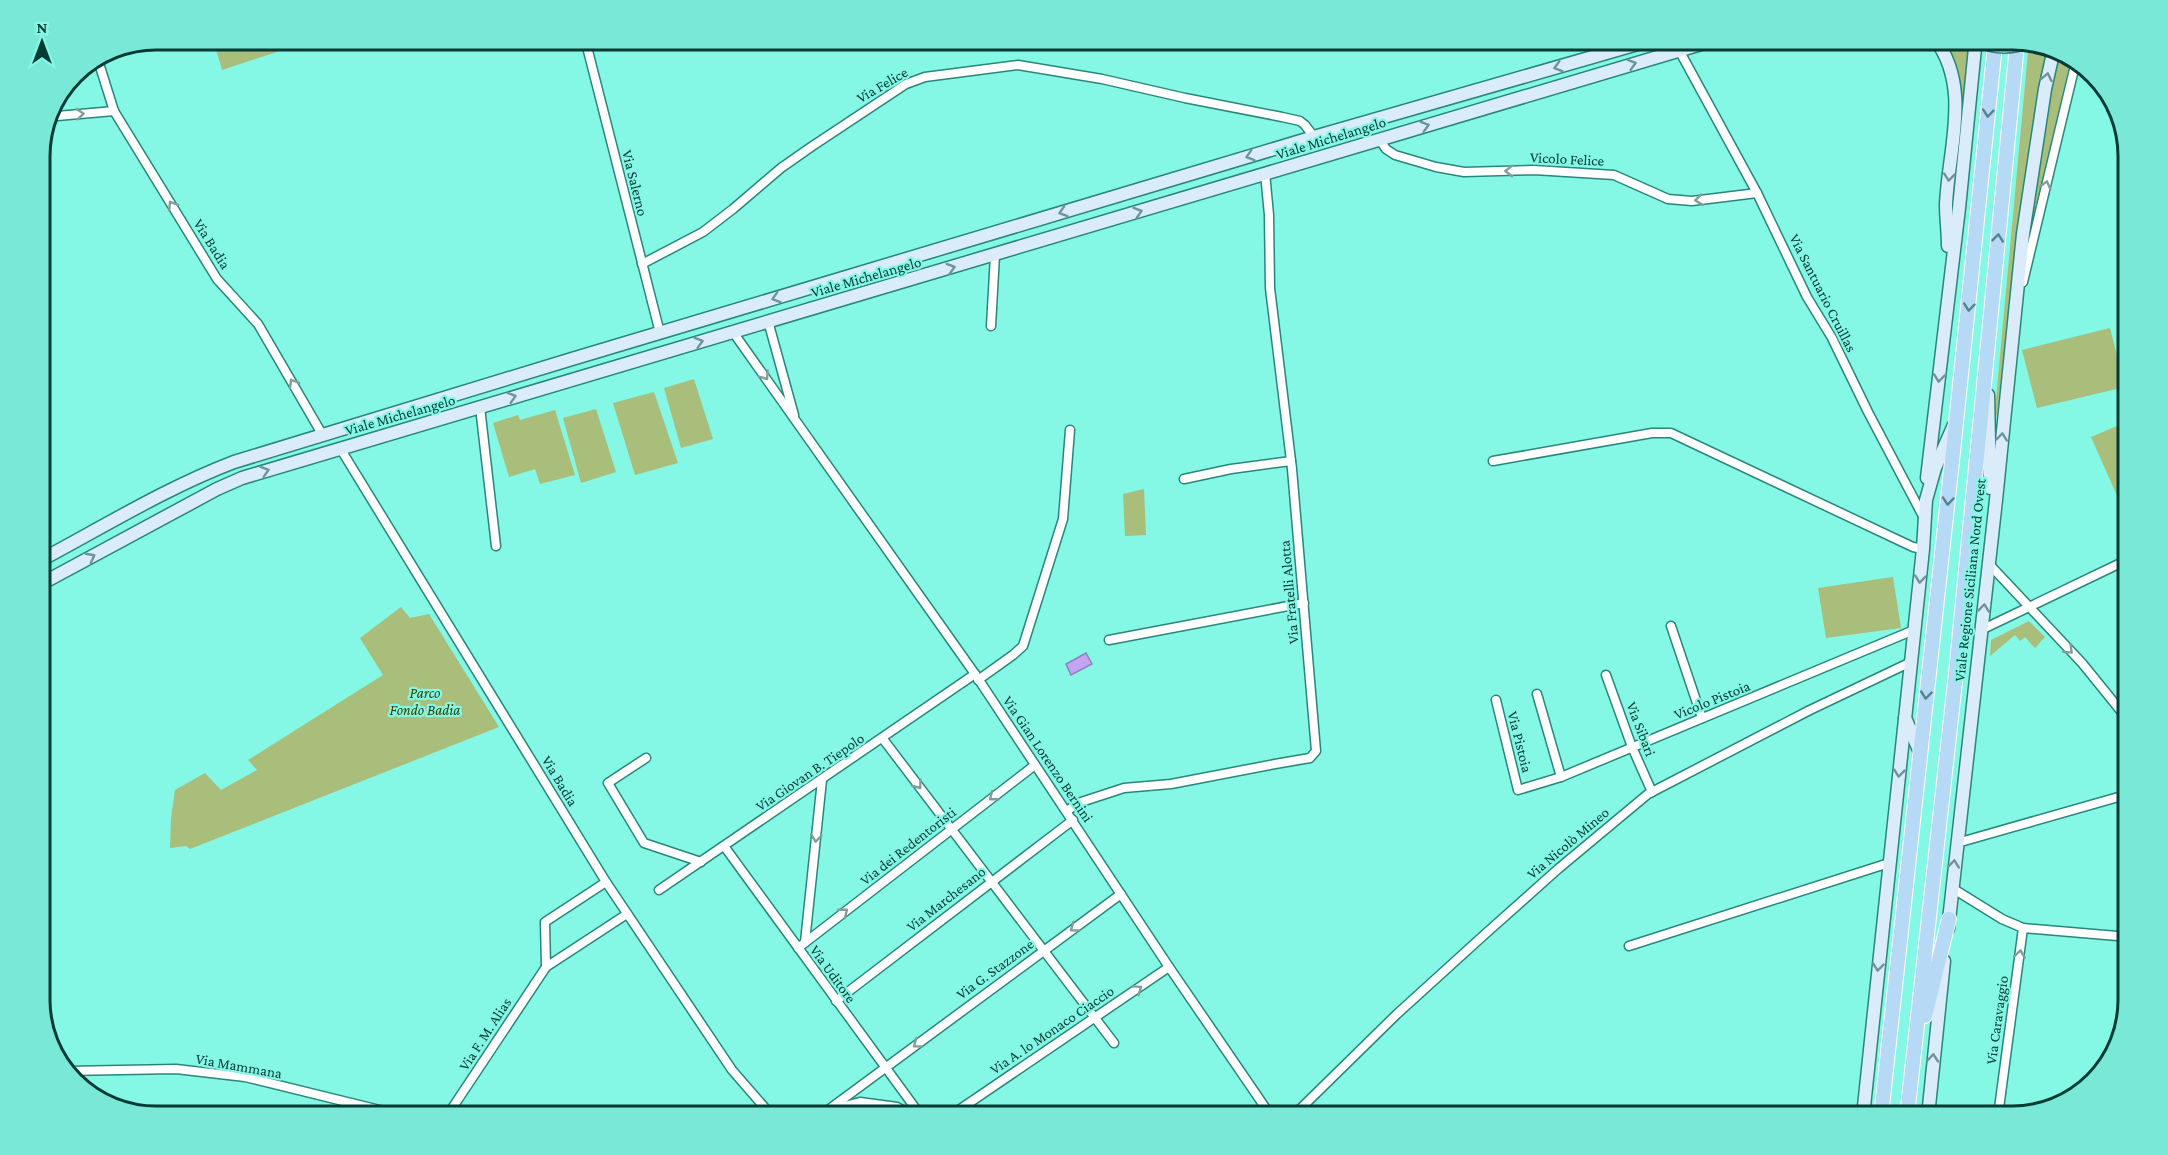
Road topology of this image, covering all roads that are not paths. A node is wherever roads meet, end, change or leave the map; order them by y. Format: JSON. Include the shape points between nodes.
{"nodes":[{"id":1,"x":588,"y":50,"type":"edge"},
{"id":2,"x":1617,"y":50,"type":"edge"},
{"id":3,"x":1679,"y":50,"type":"joint"},
{"id":4,"x":1941,"y":50,"type":"edge"},
{"id":5,"x":1974,"y":50,"type":"edge"},
{"id":6,"x":1994,"y":55,"type":"dead end"},
{"id":7,"x":2016,"y":55,"type":"dead end"},
{"id":8,"x":2052,"y":57,"type":"edge"},
{"id":9,"x":100,"y":65,"type":"edge"},
{"id":10,"x":2074,"y":69,"type":"edge"},
{"id":11,"x":114,"y":111,"type":"junction"},
{"id":12,"x":58,"y":116,"type":"edge"},
{"id":13,"x":1314,"y":137,"type":"junction"},
{"id":14,"x":1379,"y":139,"type":"junction"},
{"id":15,"x":1265,"y":173,"type":"junction"},
{"id":16,"x":1757,"y":193,"type":"junction"},
{"id":17,"x":988,"y":235,"type":"junction"},
{"id":18,"x":994,"y":255,"type":"junction"},
{"id":19,"x":642,"y":264,"type":"junction"},
{"id":20,"x":1950,"y":274,"type":"junction"},
{"id":21,"x":768,"y":321,"type":"junction"},
{"id":22,"x":991,"y":326,"type":"dead end"},
{"id":23,"x":734,"y":332,"type":"junction"},
{"id":24,"x":660,"y":333,"type":"junction"},
{"id":25,"x":1987,"y":351,"type":"junction"},
{"id":26,"x":572,"y":359,"type":"junction"},
{"id":27,"x":2009,"y":366,"type":"junction"},
{"id":28,"x":578,"y":378,"type":"junction"},
{"id":29,"x":480,"y":407,"type":"junction"},
{"id":30,"x":1958,"y":416,"type":"junction"},
{"id":31,"x":796,"y":421,"type":"junction"},
{"id":32,"x":1070,"y":430,"type":"dead end"},
{"id":33,"x":322,"y":434,"type":"junction"},
{"id":34,"x":340,"y":448,"type":"junction"},
{"id":35,"x":1291,"y":460,"type":"junction"},
{"id":36,"x":1493,"y":461,"type":"dead end"},
{"id":37,"x":1184,"y":479,"type":"dead end"},
{"id":38,"x":1926,"y":500,"type":"junction"},
{"id":39,"x":1924,"y":519,"type":"junction"},
{"id":40,"x":1992,"y":537,"type":"junction"},
{"id":41,"x":496,"y":546,"type":"dead end"},
{"id":42,"x":1923,"y":549,"type":"junction"},
{"id":43,"x":50,"y":555,"type":"edge"},
{"id":44,"x":1989,"y":564,"type":"junction"},
{"id":45,"x":2118,"y":564,"type":"edge"},
{"id":46,"x":50,"y":579,"type":"edge"},
{"id":47,"x":1304,"y":603,"type":"junction"},
{"id":48,"x":2031,"y":607,"type":"junction"},
{"id":49,"x":1671,"y":626,"type":"dead end"},
{"id":50,"x":1914,"y":630,"type":"junction"},
{"id":51,"x":1981,"y":630,"type":"junction"},
{"id":52,"x":1109,"y":640,"type":"dead end"},
{"id":53,"x":1911,"y":662,"type":"junction"},
{"id":54,"x":1606,"y":675,"type":"dead end"},
{"id":55,"x":977,"y":677,"type":"junction"},
{"id":56,"x":1538,"y":694,"type":"dead end"},
{"id":57,"x":1496,"y":700,"type":"dead end"},
{"id":58,"x":2118,"y":707,"type":"edge"},
{"id":59,"x":1905,"y":717,"type":"junction"},
{"id":60,"x":1702,"y":718,"type":"junction"},
{"id":61,"x":883,"y":739,"type":"junction"},
{"id":62,"x":1632,"y":747,"type":"junction"},
{"id":63,"x":1920,"y":752,"type":"junction"},
{"id":64,"x":646,"y":758,"type":"dead end"},
{"id":65,"x":1035,"y":765,"type":"junction"},
{"id":66,"x":1561,"y":777,"type":"junction"},
{"id":67,"x":822,"y":780,"type":"junction"},
{"id":68,"x":1518,"y":790,"type":"joint"},
{"id":69,"x":1652,"y":792,"type":"junction"},
{"id":70,"x":2118,"y":797,"type":"edge"},
{"id":71,"x":1067,"y":811,"type":"junction"},
{"id":72,"x":1073,"y":820,"type":"junction"},
{"id":73,"x":951,"y":829,"type":"junction"},
{"id":74,"x":1957,"y":843,"type":"junction"},
{"id":75,"x":724,"y":846,"type":"junction"},
{"id":76,"x":701,"y":862,"type":"junction"},
{"id":77,"x":1889,"y":863,"type":"junction"},
{"id":78,"x":606,"y":882,"type":"junction"},
{"id":79,"x":991,"y":882,"type":"junction"},
{"id":80,"x":1952,"y":888,"type":"junction"},
{"id":81,"x":659,"y":890,"type":"dead end"},
{"id":82,"x":1121,"y":894,"type":"junction"},
{"id":83,"x":627,"y":914,"type":"junction"},
{"id":84,"x":1949,"y":919,"type":"junction"},
{"id":85,"x":2023,"y":927,"type":"junction"},
{"id":86,"x":2118,"y":936,"type":"edge"},
{"id":87,"x":805,"y":942,"type":"junction"},
{"id":88,"x":1629,"y":946,"type":"dead end"},
{"id":89,"x":798,"y":948,"type":"junction"},
{"id":90,"x":1043,"y":950,"type":"junction"},
{"id":91,"x":546,"y":967,"type":"junction"},
{"id":92,"x":1169,"y":967,"type":"junction"},
{"id":93,"x":836,"y":1001,"type":"junction"},
{"id":94,"x":1094,"y":1018,"type":"junction"},
{"id":95,"x":1114,"y":1043,"type":"dead end"},
{"id":96,"x":885,"y":1067,"type":"junction"},
{"id":97,"x":77,"y":1071,"type":"edge"},
{"id":98,"x":1910,"y":1082,"type":"junction"},
{"id":99,"x":363,"y":1106,"type":"edge"},
{"id":100,"x":454,"y":1106,"type":"edge"},
{"id":101,"x":763,"y":1106,"type":"edge"},
{"id":102,"x":832,"y":1106,"type":"edge"},
{"id":103,"x":847,"y":1106,"type":"edge"},
{"id":104,"x":890,"y":1106,"type":"edge"},
{"id":105,"x":914,"y":1106,"type":"edge"},
{"id":106,"x":965,"y":1106,"type":"edge"},
{"id":107,"x":1264,"y":1106,"type":"edge"},
{"id":108,"x":1303,"y":1106,"type":"edge"},
{"id":109,"x":1864,"y":1106,"type":"edge"},
{"id":110,"x":1882,"y":1106,"type":"edge"},
{"id":111,"x":1908,"y":1106,"type":"edge"},
{"id":112,"x":1929,"y":1106,"type":"edge"},
{"id":113,"x":1999,"y":1106,"type":"edge"}],
"edges":[{"from":1,"to":19,"type":"street","name":"Via Salerno"},
{"from":2,"to":13,"type":"street","name":"Viale Michelangelo","one_way":true},
{"from":14,"to":3,"type":"street","name":"Viale Michelangelo","one_way":true},
{"from":3,"to":16,"type":"street","name":"Via Santuario Cruillas"},
{"from":4,"to":20,"type":"street","one_way":true,"via":[[1949,64],[1955,94],[1946,204]]},
{"from":5,"to":20,"type":"street"},
{"from":6,"to":30,"type":"main road","name":"Viale Regione Siciliana Nord Ovest","one_way":true},
{"from":25,"to":7,"type":"main road","name":"Viale Regione Siciliana Nord Ovest","one_way":true},
{"from":27,"to":8,"type":"street","name":"Viale Regione Siciliana Nord Ovest","one_way":true,"via":[[2023,234]]},
{"from":9,"to":11,"type":"street","name":"Via Badia"},
{"from":27,"to":10,"type":"street","one_way":true,"via":[[2025,276]]},
{"from":12,"to":11,"type":"street","one_way":true},
{"from":33,"to":11,"type":"street","name":"Via Badia","one_way":true,"via":[[258,324],[218,279]]},
{"from":13,"to":17,"type":"street","name":"Viale Michelangelo","one_way":true},
{"from":13,"to":19,"type":"street","name":"Via Felice","via":[[1300,121],[1018,65],[925,76],[906,84],[810,147],[703,232]]},
{"from":14,"to":15,"type":"street","name":"Viale Michelangelo"},
{"from":16,"to":14,"type":"street","name":"Vicolo Felice","one_way":true,"via":[[1692,201],[1668,199],[1614,175],[1534,170],[1464,172],[1395,155]]},
{"from":18,"to":15,"type":"street","name":"Viale Michelangelo","one_way":true},
{"from":15,"to":35,"type":"street","name":"Via Fratelli Alotta","via":[[1270,288]]},
{"from":16,"to":39,"type":"street","name":"Via Santuario Cruillas"},
{"from":17,"to":18,"type":"street"},
{"from":17,"to":24,"type":"street","name":"Viale Michelangelo","one_way":true},
{"from":21,"to":18,"type":"street","name":"Viale Michelangelo","one_way":true},
{"from":18,"to":22,"type":"street"},
{"from":19,"to":24,"type":"street","name":"Via Salerno"},
{"from":20,"to":38,"type":"street","one_way":true},
{"from":21,"to":23,"type":"street","name":"Viale Michelangelo"},
{"from":21,"to":31,"type":"street","name":"Via Gian Lorenzo Bernini"},
{"from":28,"to":23,"type":"street","name":"Viale Michelangelo","one_way":true},
{"from":23,"to":31,"type":"street","name":"Via Gian Lorenzo Bernini","one_way":true},
{"from":24,"to":26,"type":"street","name":"Viale Michelangelo"},
{"from":25,"to":40,"type":"street"},
{"from":25,"to":98,"type":"main road","name":"Viale Regione Siciliana Nord Ovest"},
{"from":26,"to":28,"type":"street"},
{"from":26,"to":33,"type":"street","name":"Viale Michelangelo"},
{"from":40,"to":27,"type":"street","name":"Viale Regione Siciliana Nord Ovest","one_way":true},
{"from":29,"to":28,"type":"street","name":"Viale Michelangelo","one_way":true},
{"from":29,"to":34,"type":"street","name":"Viale Michelangelo"},
{"from":29,"to":41,"type":"street"},
{"from":30,"to":38,"type":"street"},
{"from":30,"to":63,"type":"main road","name":"Viale Regione Siciliana Nord Ovest","one_way":true},
{"from":31,"to":55,"type":"street","name":"Via Gian Lorenzo Bernini"},
{"from":32,"to":55,"type":"street","name":"Via Giovan B. Tiepolo","via":[[1063,519],[1023,646]]},
{"from":33,"to":43,"type":"street","name":"Viale Michelangelo","via":[[207,472]]},
{"from":46,"to":34,"type":"street","name":"Viale Michelangelo","one_way":true,"via":[[217,489]]},
{"from":34,"to":78,"type":"street","name":"Via Badia"},
{"from":35,"to":37,"type":"street"},
{"from":35,"to":47,"type":"street","name":"Via Fratelli Alotta"},
{"from":36,"to":42,"type":"street","via":[[1671,433]]},
{"from":38,"to":39,"type":"street"},
{"from":39,"to":42,"type":"street"},
{"from":40,"to":44,"type":"street","name":"Viale Regione Siciliana Nord Ovest"},
{"from":42,"to":50,"type":"street","one_way":true},
{"from":44,"to":48,"type":"street"},
{"from":51,"to":44,"type":"street","name":"Viale Regione Siciliana Nord Ovest","one_way":true},
{"from":45,"to":48,"type":"street"},
{"from":47,"to":52,"type":"street"},
{"from":47,"to":71,"type":"street","name":"Via Fratelli Alotta","via":[[1317,748],[1312,756],[1171,784],[1124,788],[1078,803]]},
{"from":48,"to":51,"type":"street"},
{"from":48,"to":58,"type":"street","one_way":true},
{"from":49,"to":60,"type":"street"},
{"from":50,"to":53,"type":"street"},
{"from":50,"to":60,"type":"street","name":"Vicolo Pistoia"},
{"from":51,"to":74,"type":"street","name":"Viale Regione Siciliana Nord Ovest"},
{"from":53,"to":59,"type":"street"},
{"from":53,"to":69,"type":"street","name":"Via Nicolò Mineo"},
{"from":54,"to":62,"type":"street","name":"Via Sibari"},
{"from":55,"to":61,"type":"street","name":"Via Giovan B. Tiepolo"},
{"from":55,"to":65,"type":"street","name":"Via Gian Lorenzo Bernini"},
{"from":56,"to":66,"type":"street"},
{"from":57,"to":68,"type":"street","name":"Via Pistoia"},
{"from":59,"to":63,"type":"street"},
{"from":59,"to":77,"type":"street","one_way":true},
{"from":60,"to":62,"type":"street","name":"Vicolo Pistoia"},
{"from":61,"to":67,"type":"street","name":"Via Giovan B. Tiepolo"},
{"from":61,"to":73,"type":"street","one_way":true},
{"from":62,"to":66,"type":"street","name":"Vicolo Pistoia"},
{"from":62,"to":69,"type":"street","name":"Via Sibari"},
{"from":63,"to":110,"type":"main road","name":"Viale Regione Siciliana Nord Ovest"},
{"from":64,"to":76,"type":"street","via":[[608,783],[644,843]]},
{"from":65,"to":71,"type":"street","name":"Via Gian Lorenzo Bernini"},
{"from":65,"to":73,"type":"street","name":"Via dei Redentoristi","one_way":true},
{"from":66,"to":68,"type":"street","name":"Vicolo Pistoia"},
{"from":67,"to":75,"type":"street","name":"Via Giovan B. Tiepolo"},
{"from":67,"to":87,"type":"street","one_way":true},
{"from":69,"to":108,"type":"street","name":"Via Nicolò Mineo","via":[[1538,886]]},
{"from":70,"to":74,"type":"street"},
{"from":71,"to":72,"type":"street","name":"Via Gian Lorenzo Bernini"},
{"from":72,"to":79,"type":"street","name":"Via Marchesano"},
{"from":72,"to":82,"type":"street","name":"Via Gian Lorenzo Bernini"},
{"from":73,"to":79,"type":"street"},
{"from":87,"to":73,"type":"street","name":"Via dei Redentoristi","one_way":true},
{"from":80,"to":74,"type":"street","name":"Viale Regione Siciliana Nord Ovest","one_way":true},
{"from":75,"to":76,"type":"street","name":"Via Giovan B. Tiepolo"},
{"from":75,"to":89,"type":"street","name":"Via Uditore"},
{"from":76,"to":81,"type":"street","name":"Via Giovan B. Tiepolo"},
{"from":77,"to":88,"type":"street"},
{"from":77,"to":109,"type":"street","one_way":true},
{"from":78,"to":83,"type":"street","name":"Via Badia"},
{"from":78,"to":91,"type":"street","via":[[545,922]]},
{"from":79,"to":90,"type":"street"},
{"from":79,"to":93,"type":"street","name":"Via Marchesano"},
{"from":80,"to":84,"type":"street","name":"Viale Regione Siciliana Nord Ovest"},
{"from":80,"to":85,"type":"street","via":[[2002,919]]},
{"from":82,"to":90,"type":"street","name":"Via G. Stazzone","one_way":true},
{"from":82,"to":92,"type":"street","name":"Via Gian Lorenzo Bernini"},
{"from":83,"to":91,"type":"street","name":"Via F. M. Alias"},
{"from":83,"to":101,"type":"street","name":"Via Badia","via":[[732,1070]]},
{"from":84,"to":98,"type":"main road"},
{"from":112,"to":84,"type":"street","name":"Viale Regione Siciliana Nord Ovest","one_way":true},
{"from":85,"to":86,"type":"street"},
{"from":113,"to":85,"type":"street","name":"Via Caravaggio","one_way":true},
{"from":87,"to":89,"type":"street","name":"Via dei Redentoristi"},
{"from":89,"to":93,"type":"street","name":"Via Uditore"},
{"from":90,"to":94,"type":"street"},
{"from":90,"to":96,"type":"street","name":"Via G. Stazzone","one_way":true},
{"from":91,"to":100,"type":"street","name":"Via F. M. Alias"},
{"from":94,"to":92,"type":"street","name":"Via A. lo Monaco Ciaccio","one_way":true},
{"from":92,"to":107,"type":"street","name":"Via Gian Lorenzo Bernini"},
{"from":93,"to":96,"type":"street","name":"Via Uditore"},
{"from":94,"to":95,"type":"street"},
{"from":94,"to":106,"type":"street","name":"Via A. lo Monaco Ciaccio"},
{"from":96,"to":102,"type":"street","name":"Via G. Stazzone"},
{"from":96,"to":105,"type":"street","name":"Via Uditore"},
{"from":97,"to":99,"type":"street","name":"Via Mammana","via":[[176,1069],[245,1077]]},
{"from":98,"to":111,"type":"main road","name":"Viale Regione Siciliana Nord Ovest"},
{"from":103,"to":104,"type":"street","via":[[861,1102]]}]}
